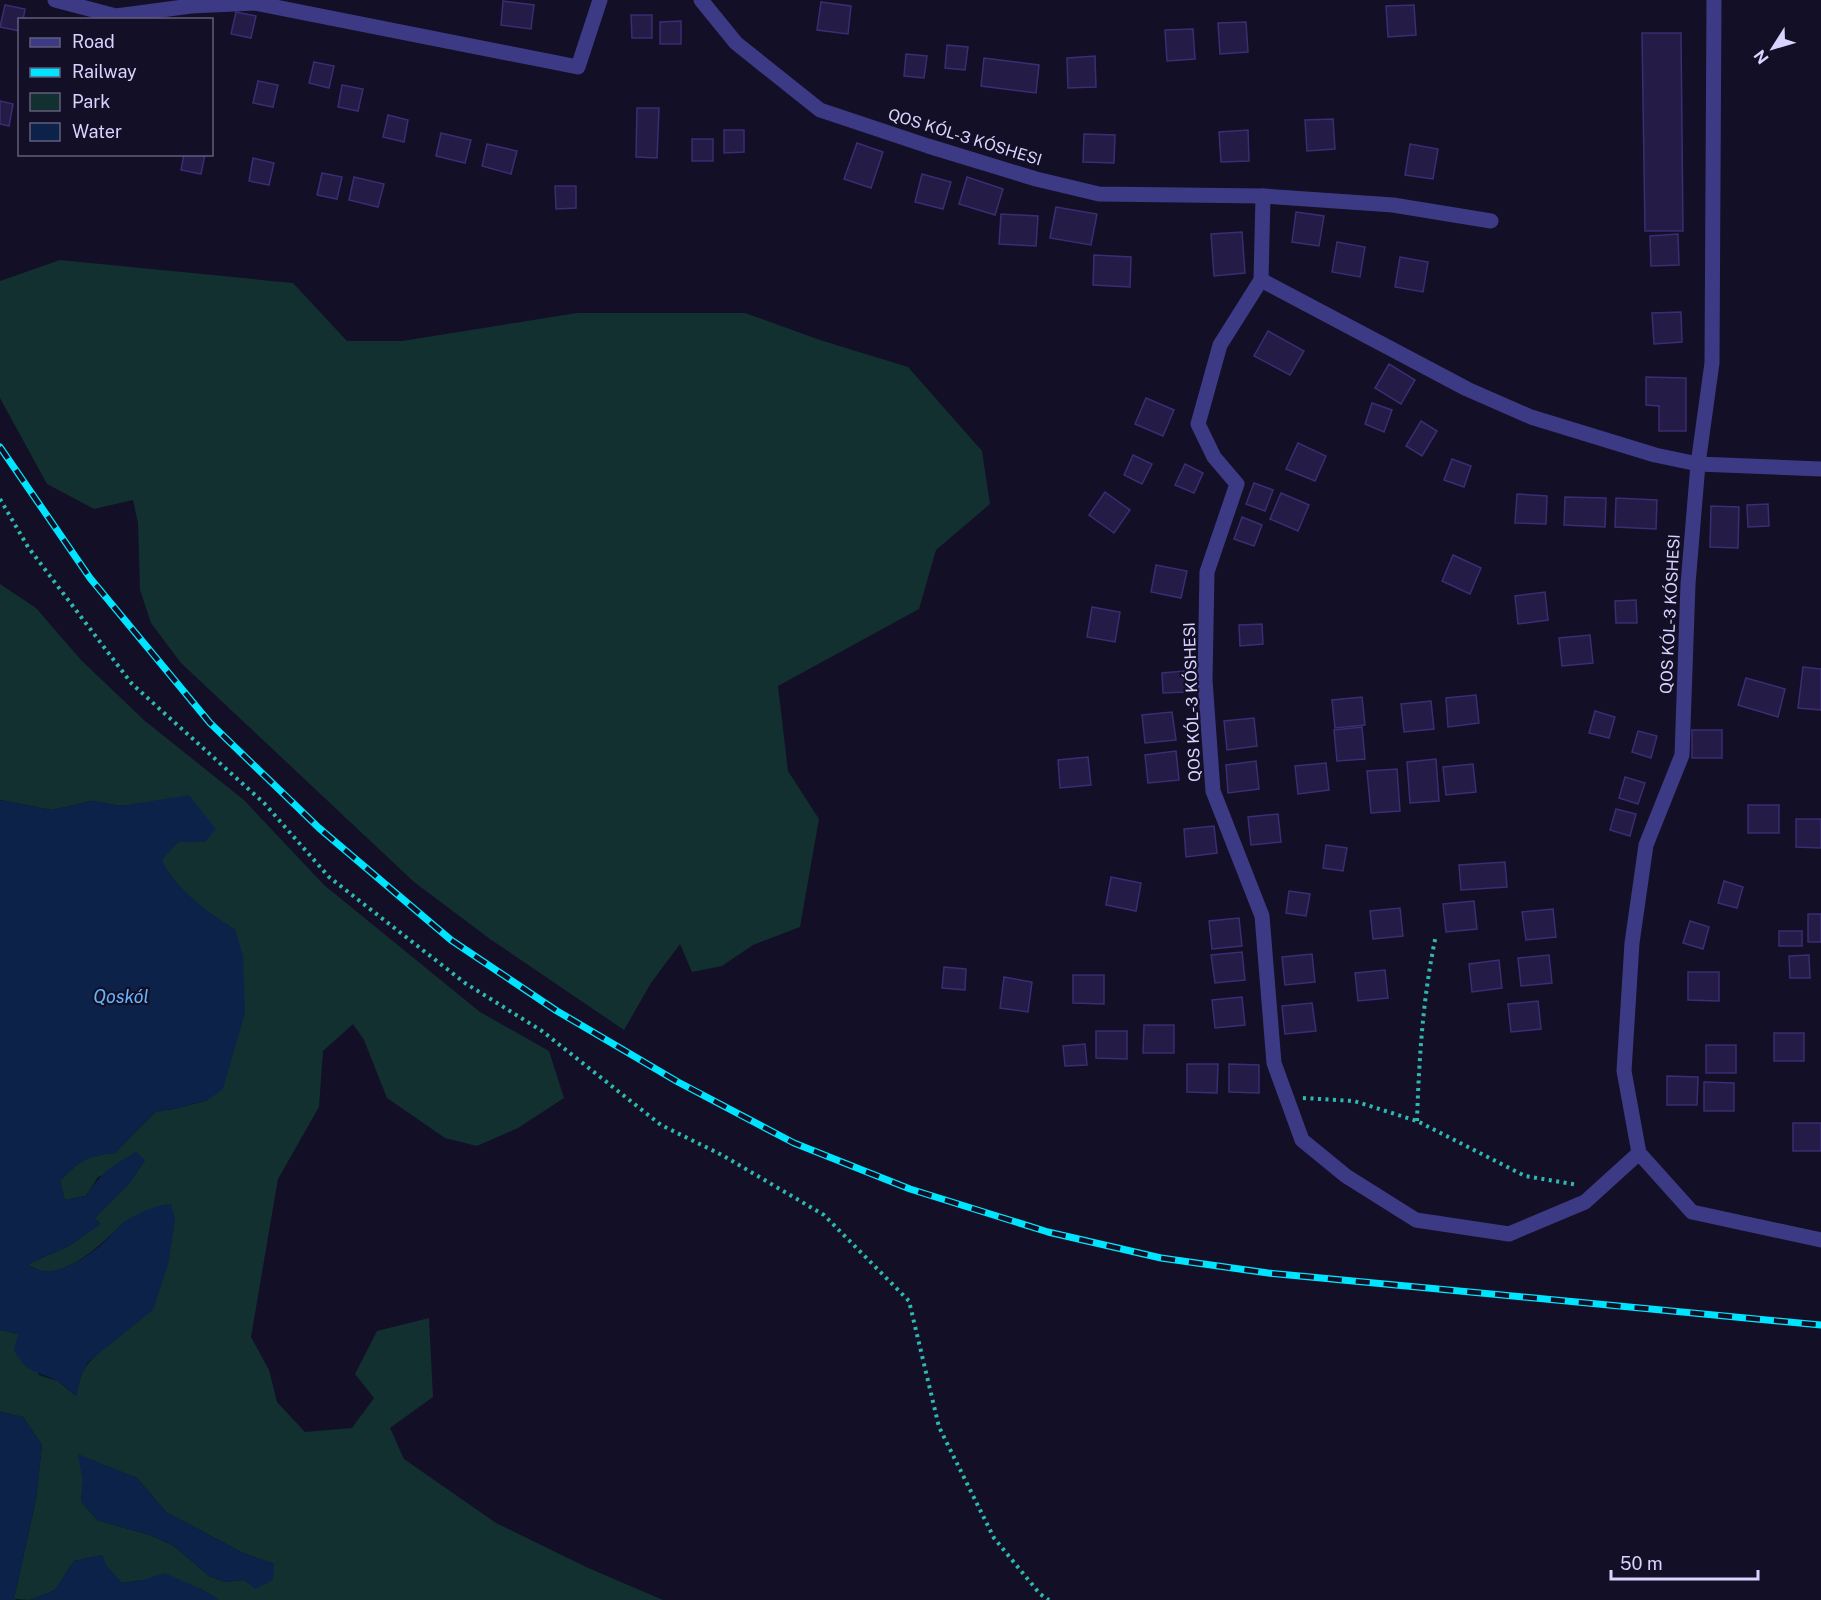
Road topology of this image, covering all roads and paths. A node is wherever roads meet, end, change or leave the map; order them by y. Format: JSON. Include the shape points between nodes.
{"nodes":[{"id":1,"x":55,"y":0,"type":"edge"},
{"id":2,"x":600,"y":0,"type":"edge"},
{"id":3,"x":702,"y":0,"type":"edge"},
{"id":4,"x":1714,"y":0,"type":"edge"},
{"id":5,"x":1263,"y":196,"type":"junction"},
{"id":6,"x":1491,"y":221,"type":"dead end"},
{"id":7,"x":1261,"y":280,"type":"junction"},
{"id":8,"x":1698,"y":464,"type":"junction"},
{"id":9,"x":1821,"y":469,"type":"edge"},
{"id":10,"x":0,"y":499,"type":"edge"},
{"id":11,"x":1436,"y":935,"type":"dead end"},
{"id":12,"x":1287,"y":1097,"type":"junction"},
{"id":13,"x":1417,"y":1121,"type":"junction"},
{"id":14,"x":1639,"y":1153,"type":"junction"},
{"id":15,"x":1599,"y":1189,"type":"junction"},
{"id":16,"x":1821,"y":1240,"type":"edge"},
{"id":17,"x":1049,"y":1600,"type":"edge"}],
"edges":[{"from":1,"to":2,"type":"street","via":[[116,16],[255,3],[578,68]]},
{"from":3,"to":5,"type":"street","name":"QOS KÓL-3 KÓSHESI","via":[[736,44],[820,110],[1025,176],[1099,194]]},
{"from":4,"to":8,"type":"street","name":"QOS KÓL-3 KÓSHESI","via":[[1712,363]]},
{"from":5,"to":6,"type":"street","name":"QOS KÓL-3 KÓSHESI","via":[[1393,205]]},
{"from":5,"to":7,"type":"street"},
{"from":7,"to":8,"type":"street","via":[[1467,388],[1531,417]]},
{"from":7,"to":12,"type":"street","name":"QOS KÓL-3 KÓSHESI","via":[[1220,345],[1198,424],[1214,457],[1237,484],[1207,572],[1205,680],[1213,791],[1262,916],[1274,1063]]},
{"from":8,"to":9,"type":"street"},
{"from":8,"to":14,"type":"street","name":"QOS KÓL-3 KÓSHESI","via":[[1688,584],[1682,756],[1646,845],[1632,943],[1624,1071]]},
{"from":10,"to":17,"type":"path","via":[[28,547],[132,684],[264,803],[329,877],[465,983],[542,1031],[661,1125],[722,1155],[824,1215],[909,1300],[939,1427],[994,1538]]},
{"from":11,"to":13,"type":"path","via":[[1419,1050]]},
{"from":12,"to":13,"type":"path","via":[[1354,1101]]},
{"from":12,"to":15,"type":"street","name":"QOS KÓL-3 KÓSHESI","via":[[1302,1140],[1346,1176],[1416,1220],[1509,1234],[1585,1202]]},
{"from":13,"to":15,"type":"path","via":[[1525,1176]]},
{"from":14,"to":15,"type":"street"},
{"from":14,"to":16,"type":"street","via":[[1692,1212]]}]}
